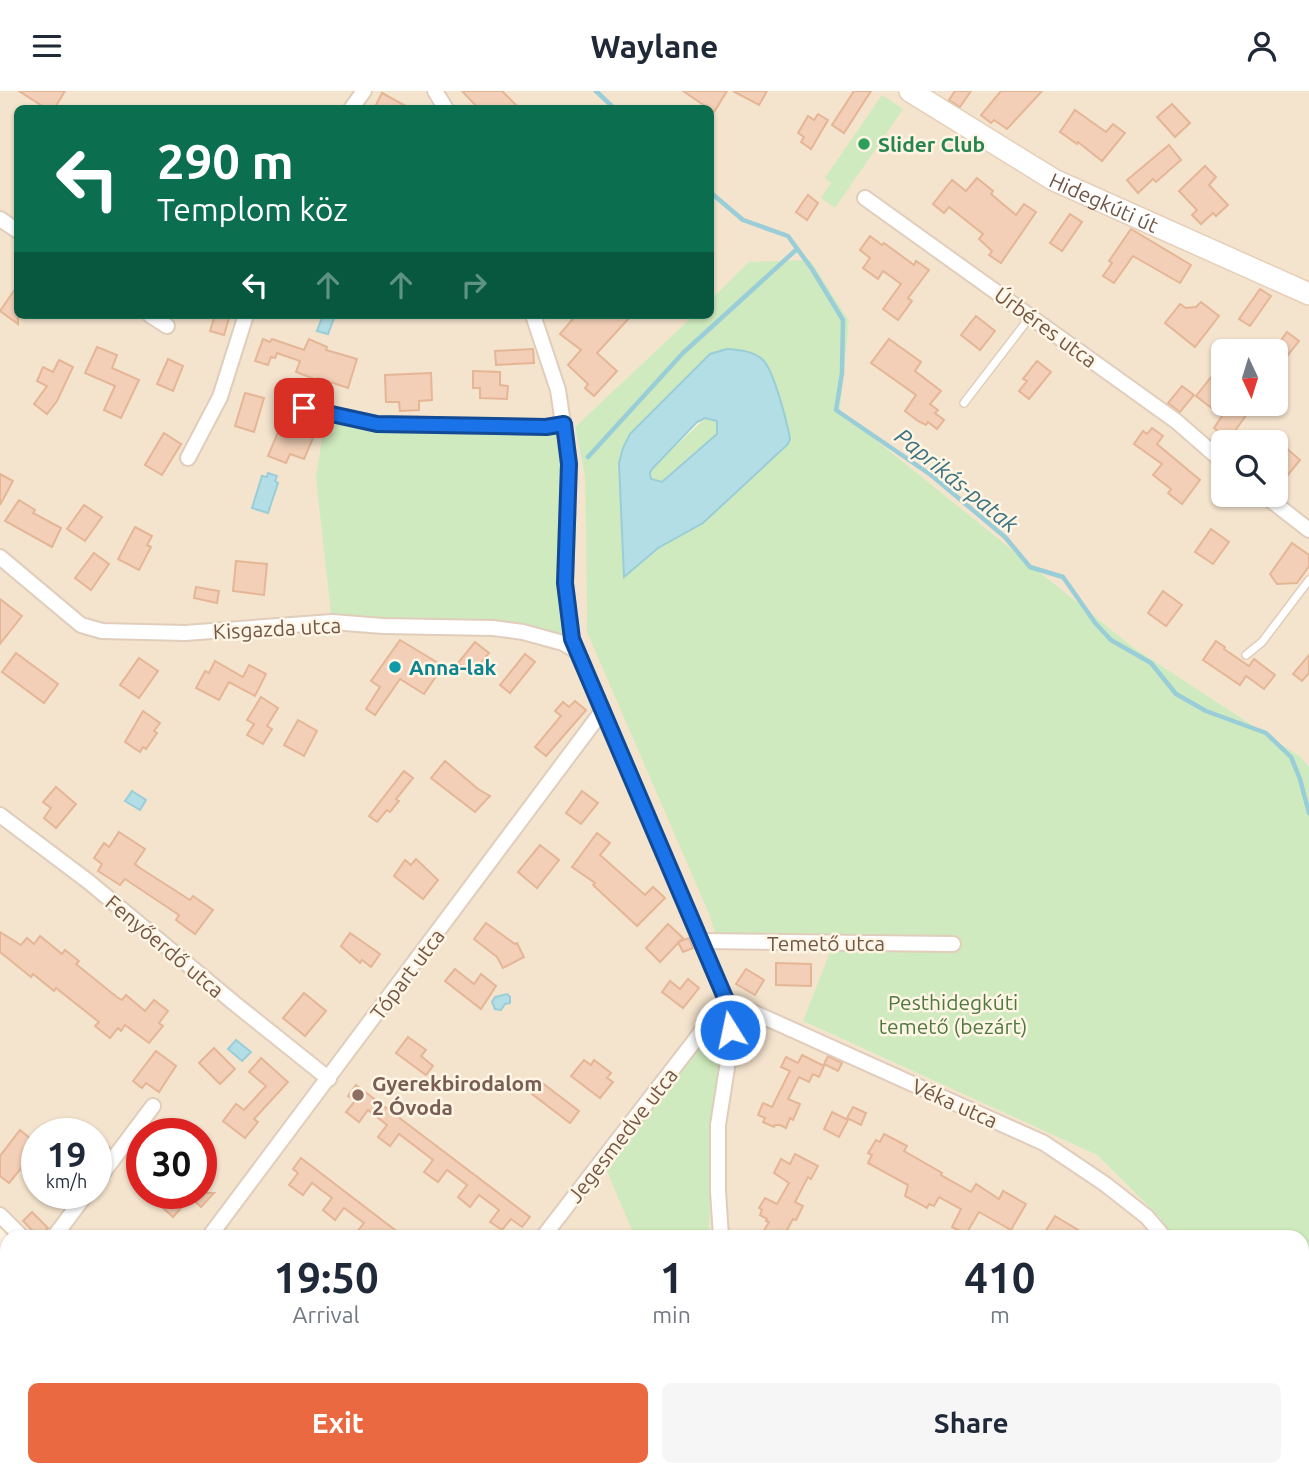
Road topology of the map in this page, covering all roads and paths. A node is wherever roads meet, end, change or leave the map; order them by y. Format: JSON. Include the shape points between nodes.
{"nodes":[{"id":1,"x":910,"y":91,"type":"edge"},
{"id":2,"x":865,"y":198,"type":"dead end"},
{"id":3,"x":1309,"y":294,"type":"edge"},
{"id":4,"x":1030,"y":316,"type":"junction"},
{"id":5,"x":156,"y":319,"type":"edge"},
{"id":6,"x":245,"y":319,"type":"edge"},
{"id":7,"x":534,"y":319,"type":"edge"},
{"id":8,"x":167,"y":326,"type":"dead end"},
{"id":9,"x":964,"y":403,"type":"dead end"},
{"id":10,"x":304,"y":408,"type":"dead end"},
{"id":11,"x":564,"y":424,"type":"junction"},
{"id":12,"x":1211,"y":452,"type":"edge"},
{"id":13,"x":188,"y":458,"type":"dead end"},
{"id":14,"x":1279,"y":507,"type":"edge"},
{"id":15,"x":1309,"y":530,"type":"edge"},
{"id":16,"x":0,"y":557,"type":"edge"},
{"id":17,"x":1309,"y":580,"type":"edge"},
{"id":18,"x":575,"y":650,"type":"junction"},
{"id":19,"x":1246,"y":655,"type":"dead end"},
{"id":20,"x":603,"y":709,"type":"junction"},
{"id":21,"x":0,"y":815,"type":"edge"},
{"id":22,"x":700,"y":941,"type":"junction"},
{"id":23,"x":953,"y":944,"type":"dead end"},
{"id":24,"x":726,"y":1000,"type":"junction"},
{"id":25,"x":329,"y":1079,"type":"junction"},
{"id":26,"x":153,"y":1106,"type":"dead end"},
{"id":27,"x":112,"y":1161,"type":"edge"},
{"id":28,"x":75,"y":1209,"type":"edge"},
{"id":29,"x":0,"y":1215,"type":"edge"},
{"id":30,"x":15,"y":1230,"type":"edge"},
{"id":31,"x":59,"y":1230,"type":"edge"},
{"id":32,"x":214,"y":1230,"type":"edge"},
{"id":33,"x":548,"y":1230,"type":"edge"},
{"id":34,"x":721,"y":1230,"type":"edge"},
{"id":35,"x":1158,"y":1230,"type":"edge"}],
"edges":[{"from":1,"to":3,"type":"main road","name":"Hidegkúti út","via":[[1054,180]]},
{"from":2,"to":4,"type":"street","name":"Úrbéres utca"},
{"from":4,"to":9,"type":"lane"},
{"from":4,"to":12,"type":"street","name":"Úrbéres utca"},
{"from":5,"to":8,"type":"street"},
{"from":6,"to":13,"type":"street","via":[[220,397]]},
{"from":7,"to":11,"type":"street"},
{"from":10,"to":11,"type":"street","via":[[377,424]]},
{"from":11,"to":18,"type":"street","via":[[569,464],[565,583]]},
{"from":14,"to":15,"type":"street"},
{"from":16,"to":18,"type":"street","name":"Kisgazda utca","via":[[81,625],[102,631],[185,633],[332,622],[493,628],[523,632]]},
{"from":17,"to":19,"type":"lane","via":[[1262,642]]},
{"from":18,"to":20,"type":"street"},
{"from":20,"to":22,"type":"street"},
{"from":20,"to":25,"type":"street","name":"Tópart utca"},
{"from":21,"to":25,"type":"street","name":"Fenyőerdő utca"},
{"from":22,"to":23,"type":"street","name":"Temető utca"},
{"from":22,"to":24,"type":"street"},
{"from":24,"to":33,"type":"street","name":"Jegesmedve utca"},
{"from":24,"to":34,"type":"street","via":[[729,1055],[718,1125]]},
{"from":24,"to":35,"type":"street","name":"Véka utca","via":[[1044,1143],[1105,1184]]},
{"from":25,"to":32,"type":"street","name":"Tópart utca"},
{"from":26,"to":27,"type":"street"},
{"from":28,"to":31,"type":"street"},
{"from":29,"to":30,"type":"street"}]}
